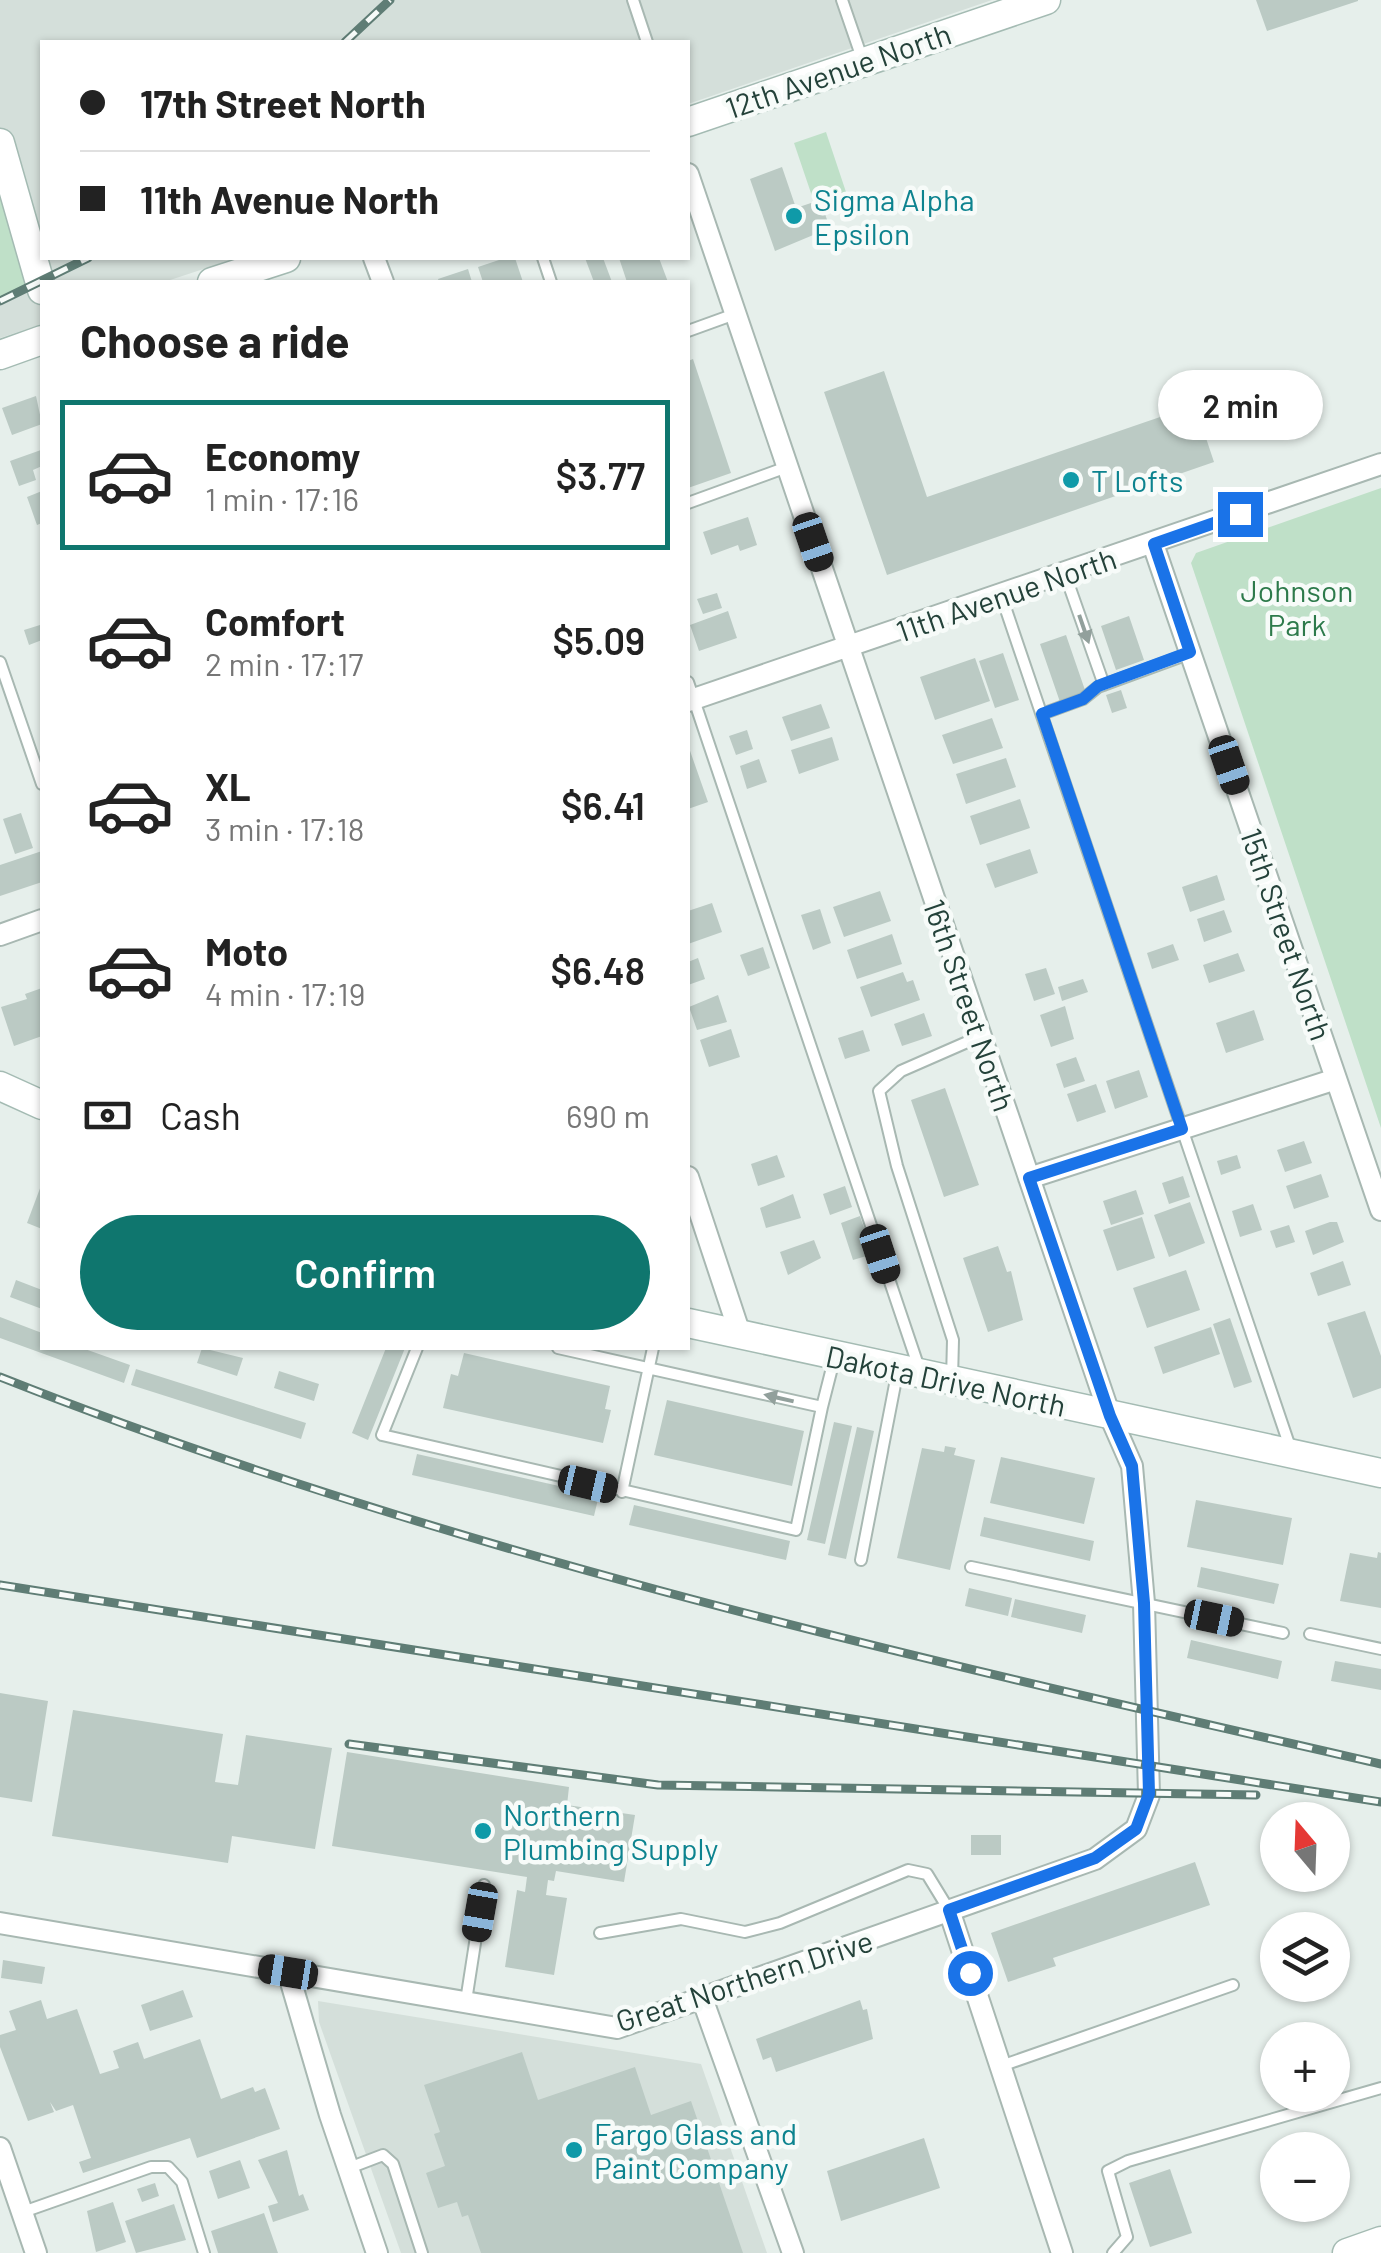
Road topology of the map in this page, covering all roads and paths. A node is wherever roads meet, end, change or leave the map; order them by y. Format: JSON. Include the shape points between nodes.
{"nodes":[{"id":1,"x":633,"y":0,"type":"edge"},
{"id":2,"x":842,"y":0,"type":"edge"},
{"id":3,"x":1046,"y":0,"type":"edge"},
{"id":4,"x":646,"y":40,"type":"edge"},
{"id":5,"x":863,"y":62,"type":"junction"},
{"id":6,"x":690,"y":121,"type":"edge"},
{"id":7,"x":0,"y":144,"type":"edge"},
{"id":8,"x":690,"y":180,"type":"edge"},
{"id":9,"x":280,"y":260,"type":"edge"},
{"id":10,"x":220,"y":280,"type":"edge"},
{"id":11,"x":40,"y":283,"type":"edge"},
{"id":12,"x":735,"y":314,"type":"junction"},
{"id":13,"x":690,"y":330,"type":"edge"},
{"id":14,"x":40,"y":341,"type":"edge"},
{"id":15,"x":0,"y":356,"type":"edge"},
{"id":16,"x":1381,"y":464,"type":"edge"},
{"id":17,"x":787,"y":467,"type":"junction"},
{"id":18,"x":690,"y":503,"type":"edge"},
{"id":19,"x":1154,"y":544,"type":"junction"},
{"id":20,"x":1065,"y":574,"type":"junction"},
{"id":21,"x":1001,"y":595,"type":"junction"},
{"id":22,"x":848,"y":647,"type":"junction"},
{"id":23,"x":1190,"y":652,"type":"junction"},
{"id":24,"x":0,"y":662,"type":"edge"},
{"id":25,"x":1104,"y":684,"type":"junction"},
{"id":26,"x":690,"y":694,"type":"edge"},
{"id":27,"x":690,"y":697,"type":"edge"},
{"id":28,"x":1042,"y":714,"type":"junction"},
{"id":29,"x":40,"y":778,"type":"edge"},
{"id":30,"x":40,"y":921,"type":"edge"},
{"id":31,"x":0,"y":935,"type":"edge"},
{"id":32,"x":981,"y":1036,"type":"junction"},
{"id":33,"x":1336,"y":1079,"type":"junction"},
{"id":34,"x":0,"y":1086,"type":"edge"},
{"id":35,"x":40,"y":1104,"type":"edge"},
{"id":36,"x":1182,"y":1129,"type":"junction"},
{"id":37,"x":1029,"y":1178,"type":"junction"},
{"id":38,"x":690,"y":1182,"type":"edge"},
{"id":39,"x":1381,"y":1210,"type":"edge"},
{"id":40,"x":690,"y":1323,"type":"edge"},
{"id":41,"x":740,"y":1334,"type":"junction"},
{"id":42,"x":416,"y":1350,"type":"edge"},
{"id":43,"x":567,"y":1350,"type":"edge"},
{"id":44,"x":653,"y":1350,"type":"edge"},
{"id":45,"x":836,"y":1355,"type":"junction"},
{"id":46,"x":649,"y":1368,"type":"junction"},
{"id":47,"x":909,"y":1372,"type":"junction"},
{"id":48,"x":952,"y":1380,"type":"junction"},
{"id":49,"x":822,"y":1408,"type":"junction"},
{"id":50,"x":1110,"y":1416,"type":"junction"},
{"id":51,"x":1293,"y":1456,"type":"junction"},
{"id":52,"x":1381,"y":1474,"type":"edge"},
{"id":53,"x":622,"y":1492,"type":"junction"},
{"id":54,"x":861,"y":1560,"type":"dead end"},
{"id":55,"x":972,"y":1566,"type":"dead end"},
{"id":56,"x":1144,"y":1603,"type":"junction"},
{"id":57,"x":1282,"y":1632,"type":"dead end"},
{"id":58,"x":1310,"y":1634,"type":"dead end"},
{"id":59,"x":1381,"y":1649,"type":"edge"},
{"id":60,"x":1120,"y":1844,"type":"joint"},
{"id":61,"x":484,"y":1885,"type":"dead end"},
{"id":62,"x":949,"y":1910,"type":"junction"},
{"id":63,"x":0,"y":1923,"type":"edge"},
{"id":64,"x":600,"y":1933,"type":"dead end"},
{"id":65,"x":288,"y":1972,"type":"junction"},
{"id":66,"x":1233,"y":1985,"type":"dead end"},
{"id":67,"x":702,"y":1998,"type":"junction"},
{"id":68,"x":466,"y":2002,"type":"junction"},
{"id":69,"x":1000,"y":2066,"type":"junction"},
{"id":70,"x":1381,"y":2088,"type":"edge"},
{"id":71,"x":0,"y":2148,"type":"edge"},
{"id":72,"x":348,"y":2168,"type":"junction"},
{"id":73,"x":22,"y":2212,"type":"junction"},
{"id":74,"x":1381,"y":2241,"type":"edge"},
{"id":75,"x":36,"y":2253,"type":"edge"},
{"id":76,"x":204,"y":2253,"type":"edge"},
{"id":77,"x":377,"y":2253,"type":"edge"},
{"id":78,"x":422,"y":2253,"type":"edge"},
{"id":79,"x":792,"y":2253,"type":"edge"},
{"id":80,"x":1062,"y":2253,"type":"edge"},
{"id":81,"x":1113,"y":2253,"type":"edge"},
{"id":82,"x":1347,"y":2253,"type":"edge"}],
"edges":[{"from":1,"to":4,"type":"lane"},
{"from":2,"to":5,"type":"lane"},
{"from":3,"to":5,"type":"street","name":"12th Avenue North"},
{"from":5,"to":6,"type":"street","name":"12th Avenue North"},
{"from":7,"to":11,"type":"street"},
{"from":8,"to":12,"type":"street","name":"16th Street North"},
{"from":9,"to":10,"type":"street"},
{"from":12,"to":13,"type":"lane"},
{"from":12,"to":17,"type":"street","name":"16th Street North"},
{"from":14,"to":15,"type":"street"},
{"from":16,"to":19,"type":"street","name":"11th Avenue North"},
{"from":17,"to":18,"type":"lane"},
{"from":17,"to":22,"type":"street","name":"16th Street North"},
{"from":19,"to":20,"type":"street","name":"11th Avenue North"},
{"from":19,"to":23,"type":"street","name":"15th Street North"},
{"from":20,"to":21,"type":"street","name":"11th Avenue North"},
{"from":20,"to":25,"type":"lane","one_way":true},
{"from":21,"to":22,"type":"street","name":"11th Avenue North"},
{"from":21,"to":28,"type":"lane"},
{"from":22,"to":26,"type":"street","name":"11th Avenue North"},
{"from":22,"to":32,"type":"street","name":"16th Street North"},
{"from":23,"to":25,"type":"lane"},
{"from":23,"to":33,"type":"street","name":"15th Street North"},
{"from":24,"to":29,"type":"lane"},
{"from":25,"to":28,"type":"lane"},
{"from":27,"to":47,"type":"lane"},
{"from":28,"to":36,"type":"lane"},
{"from":30,"to":31,"type":"street"},
{"from":32,"to":37,"type":"street","name":"16th Street North"},
{"from":32,"to":48,"type":"lane","via":[[901,1070],[879,1091],[953,1340]]},
{"from":33,"to":36,"type":"street"},
{"from":33,"to":39,"type":"street","name":"15th Street North"},
{"from":34,"to":35,"type":"street"},
{"from":36,"to":37,"type":"street"},
{"from":36,"to":51,"type":"lane"},
{"from":37,"to":50,"type":"street","name":"16th Street North"},
{"from":38,"to":41,"type":"street"},
{"from":40,"to":41,"type":"street","name":"Dakota Drive North"},
{"from":41,"to":45,"type":"street","name":"Dakota Drive North"},
{"from":42,"to":53,"type":"lane","via":[[382,1435]]},
{"from":43,"to":46,"type":"lane"},
{"from":44,"to":46,"type":"lane"},
{"from":45,"to":47,"type":"street","name":"Dakota Drive North"},
{"from":45,"to":49,"type":"lane"},
{"from":49,"to":46,"type":"lane","one_way":true},
{"from":46,"to":53,"type":"lane"},
{"from":47,"to":48,"type":"street","name":"Dakota Drive North"},
{"from":47,"to":54,"type":"lane"},
{"from":48,"to":50,"type":"street","name":"Dakota Drive North"},
{"from":49,"to":53,"type":"lane","via":[[796,1530]]},
{"from":50,"to":51,"type":"street","name":"Dakota Drive North"},
{"from":50,"to":56,"type":"street","name":"16th Street North","via":[[1132,1466]]},
{"from":51,"to":52,"type":"street","name":"Dakota Drive North"},
{"from":55,"to":56,"type":"lane"},
{"from":56,"to":57,"type":"lane"},
{"from":56,"to":60,"type":"street","name":"16th Street North","via":[[1149,1794],[1136,1829]]},
{"from":58,"to":59,"type":"lane"},
{"from":60,"to":62,"type":"street","name":"Great Northern Drive"},
{"from":61,"to":68,"type":"lane"},
{"from":62,"to":64,"type":"lane","via":[[927,1874],[908,1870],[745,1932],[682,1920]]},
{"from":62,"to":67,"type":"street","name":"Great Northern Drive"},
{"from":62,"to":69,"type":"street"},
{"from":63,"to":65,"type":"street","name":"Great Northern Drive"},
{"from":65,"to":68,"type":"street","name":"Great Northern Drive"},
{"from":65,"to":72,"type":"street"},
{"from":66,"to":69,"type":"lane"},
{"from":67,"to":68,"type":"street","name":"Great Northern Drive","via":[[617,2028]]},
{"from":67,"to":79,"type":"street"},
{"from":69,"to":80,"type":"street"},
{"from":70,"to":81,"type":"lane","via":[[1108,2171],[1127,2237]]},
{"from":71,"to":73,"type":"street"},
{"from":72,"to":77,"type":"street"},
{"from":72,"to":78,"type":"lane","via":[[383,2155],[393,2164]]},
{"from":73,"to":75,"type":"street"},
{"from":73,"to":76,"type":"lane","via":[[150,2167],[168,2167],[182,2182]]},
{"from":74,"to":82,"type":"street"}]}
